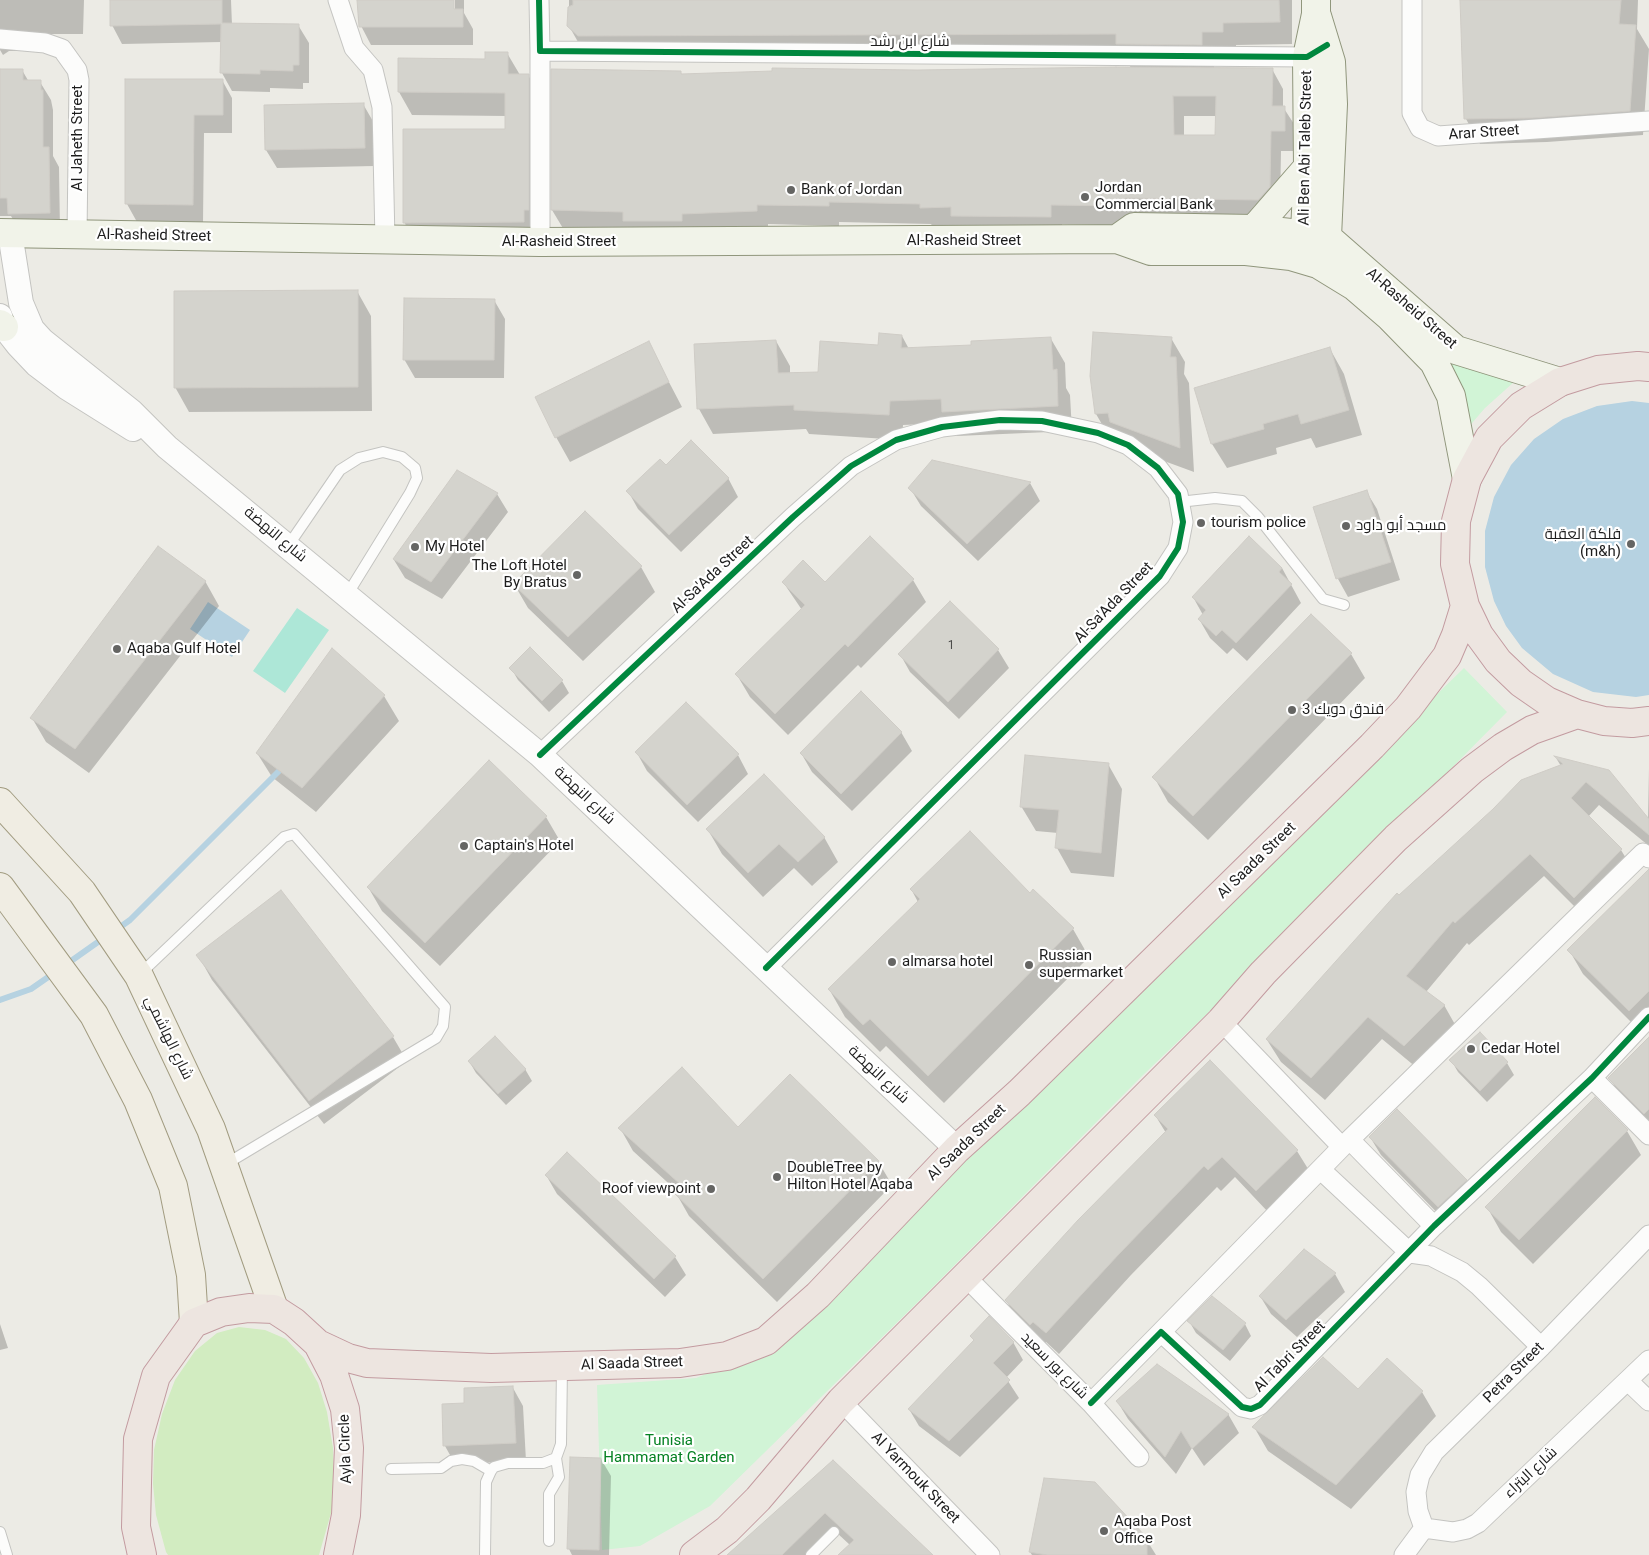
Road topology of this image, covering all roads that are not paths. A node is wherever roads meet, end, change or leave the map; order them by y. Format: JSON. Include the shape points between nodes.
{"nodes":[{"id":1,"x":338,"y":0,"type":"edge"},
{"id":2,"x":538,"y":0,"type":"edge"},
{"id":3,"x":1412,"y":0,"type":"edge"},
{"id":4,"x":1316,"y":7,"type":"edge"},
{"id":5,"x":0,"y":40,"type":"edge"},
{"id":6,"x":540,"y":51,"type":"junction"},
{"id":7,"x":1317,"y":51,"type":"junction"},
{"id":8,"x":1649,"y":121,"type":"edge"},
{"id":9,"x":1308,"y":167,"type":"junction"},
{"id":10,"x":1254,"y":228,"type":"junction"},
{"id":11,"x":5,"y":233,"type":"edge"},
{"id":12,"x":77,"y":235,"type":"junction"},
{"id":13,"x":1316,"y":235,"type":"junction"},
{"id":14,"x":1117,"y":239,"type":"junction"},
{"id":15,"x":385,"y":240,"type":"junction"},
{"id":16,"x":540,"y":242,"type":"junction"},
{"id":17,"x":1318,"y":264,"type":"junction"},
{"id":18,"x":1,"y":323,"type":"edge"},
{"id":19,"x":1649,"y":367,"type":"edge"},
{"id":20,"x":1560,"y":382,"type":"junction"},
{"id":21,"x":167,"y":447,"type":"junction"},
{"id":22,"x":1467,"y":479,"type":"junction"},
{"id":23,"x":1179,"y":502,"type":"junction"},
{"id":24,"x":288,"y":546,"type":"junction"},
{"id":25,"x":348,"y":595,"type":"junction"},
{"id":26,"x":1344,"y":605,"type":"dead end"},
{"id":27,"x":1465,"y":606,"type":"junction"},
{"id":28,"x":1577,"y":714,"type":"junction"},
{"id":29,"x":1649,"y":721,"type":"edge"},
{"id":30,"x":540,"y":755,"type":"junction"},
{"id":31,"x":0,"y":802,"type":"edge"},
{"id":32,"x":1649,"y":858,"type":"edge"},
{"id":33,"x":0,"y":887,"type":"edge"},
{"id":34,"x":766,"y":968,"type":"junction"},
{"id":35,"x":138,"y":976,"type":"junction"},
{"id":36,"x":1649,"y":1017,"type":"edge"},
{"id":37,"x":1221,"y":1021,"type":"junction"},
{"id":38,"x":1592,"y":1078,"type":"junction"},
{"id":39,"x":1649,"y":1135,"type":"edge"},
{"id":40,"x":1346,"y":1143,"type":"junction"},
{"id":41,"x":957,"y":1149,"type":"junction"},
{"id":42,"x":224,"y":1165,"type":"junction"},
{"id":43,"x":1321,"y":1170,"type":"junction"},
{"id":44,"x":1434,"y":1226,"type":"junction"},
{"id":45,"x":1649,"y":1235,"type":"edge"},
{"id":46,"x":1410,"y":1253,"type":"junction"},
{"id":47,"x":966,"y":1277,"type":"junction"},
{"id":48,"x":274,"y":1309,"type":"junction"},
{"id":49,"x":194,"y":1323,"type":"junction"},
{"id":50,"x":1161,"y":1332,"type":"junction"},
{"id":51,"x":318,"y":1344,"type":"junction"},
{"id":52,"x":1541,"y":1347,"type":"junction"},
{"id":53,"x":1649,"y":1360,"type":"edge"},
{"id":54,"x":562,"y":1366,"type":"junction"},
{"id":55,"x":1628,"y":1381,"type":"junction"},
{"id":56,"x":841,"y":1401,"type":"junction"},
{"id":57,"x":1649,"y":1401,"type":"edge"},
{"id":58,"x":1091,"y":1403,"type":"junction"},
{"id":59,"x":1138,"y":1457,"type":"dead end"},
{"id":60,"x":556,"y":1458,"type":"junction"},
{"id":61,"x":391,"y":1469,"type":"dead end"},
{"id":62,"x":491,"y":1471,"type":"junction"},
{"id":63,"x":1424,"y":1528,"type":"junction"},
{"id":64,"x":0,"y":1532,"type":"edge"},
{"id":65,"x":834,"y":1532,"type":"dead end"},
{"id":66,"x":549,"y":1541,"type":"dead end"},
{"id":67,"x":7,"y":1555,"type":"edge"},
{"id":68,"x":142,"y":1555,"type":"edge"},
{"id":69,"x":338,"y":1555,"type":"edge"},
{"id":70,"x":485,"y":1555,"type":"edge"},
{"id":71,"x":694,"y":1555,"type":"edge"},
{"id":72,"x":810,"y":1555,"type":"edge"},
{"id":73,"x":990,"y":1555,"type":"edge"},
{"id":74,"x":1404,"y":1555,"type":"edge"}],
"edges":[{"from":1,"to":15,"type":"street","via":[[354,48],[373,70],[382,107]]},
{"from":2,"to":6,"type":"street"},
{"from":3,"to":8,"type":"street","name":"Arar Street","via":[[1412,113],[1420,128],[1438,136]]},
{"from":4,"to":7,"type":"main road","name":"Ali Ben Abi Taleb Street"},
{"from":5,"to":12,"type":"street","name":"Al Jaheth Street","via":[[45,43],[62,49],[77,70]]},
{"from":6,"to":7,"type":"street","name":"شارع ابن رشد"},
{"from":6,"to":16,"type":"street"},
{"from":7,"to":9,"type":"main road","name":"Ali Ben Abi Taleb Street"},
{"from":7,"to":13,"type":"main road","via":[[1331,62],[1334,104]]},
{"from":9,"to":10,"type":"main road"},
{"from":9,"to":13,"type":"main road","name":"Ali Ben Abi Taleb Street"},
{"from":10,"to":13,"type":"main road","name":"Al-Rasheid Street"},
{"from":10,"to":14,"type":"main road","name":"Al-Rasheid Street","via":[[1134,228]]},
{"from":11,"to":12,"type":"main road","name":"Al-Rasheid Street"},
{"from":11,"to":21,"type":"street","name":"شارع النهضة","via":[[21,303],[32,329],[132,412]]},
{"from":12,"to":15,"type":"main road","name":"Al-Rasheid Street"},
{"from":13,"to":17,"type":"main road","name":"Ali Ben Abi Taleb Street"},
{"from":13,"to":20,"type":"main road","name":"Al-Rasheid Street","via":[[1456,350]]},
{"from":14,"to":16,"type":"main road","name":"Al-Rasheid Street"},
{"from":14,"to":17,"type":"main road","name":"Al-Rasheid Street","via":[[1151,251],[1254,252],[1291,256]]},
{"from":15,"to":16,"type":"main road","name":"Al-Rasheid Street"},
{"from":17,"to":22,"type":"main road","name":"Al-Rasheid Street","via":[[1364,295],[1434,362],[1451,396]]},
{"from":18,"to":21,"type":"street","name":"شارع النهضة","via":[[38,365],[66,387],[130,428]]},
{"from":19,"to":20,"type":"highway","via":[[1598,370]]},
{"from":20,"to":22,"type":"highway","via":[[1521,406],[1489,438]]},
{"from":21,"to":24,"type":"street","name":"شارع النهضة"},
{"from":22,"to":27,"type":"highway","via":[[1456,521],[1455,564]]},
{"from":23,"to":26,"type":"lane","via":[[1215,498],[1242,501],[1258,516],[1323,599]]},
{"from":23,"to":30,"type":"street","name":"Al-Sa'Ada Street","via":[[1178,494],[1158,468],[1128,445],[1089,431],[1042,421],[1000,420],[942,427],[896,440],[851,466],[793,517]]},
{"from":23,"to":34,"type":"street","name":"Al-Sa'Ada Street","via":[[1183,522],[1178,548],[1160,576]]},
{"from":24,"to":25,"type":"street","name":"شارع النهضة"},
{"from":24,"to":25,"type":"lane","via":[[340,470],[359,458],[383,452],[402,457],[415,468],[417,478]]},
{"from":25,"to":30,"type":"street","name":"شارع النهضة"},
{"from":27,"to":28,"type":"highway","via":[[1479,635],[1498,661],[1521,683],[1548,701]]},
{"from":27,"to":41,"type":"highway","name":"Al Saada Street","via":[[1447,656],[1408,708],[1259,860]]},
{"from":28,"to":29,"type":"highway","via":[[1604,721]]},
{"from":28,"to":37,"type":"highway","via":[[1532,730],[1472,770],[1396,838],[1262,973]]},
{"from":30,"to":34,"type":"street","name":"شارع النهضة"},
{"from":31,"to":35,"type":"main road","name":"شارع الهاشمي","via":[[68,877],[108,928]]},
{"from":32,"to":40,"type":"street","via":[[1644,853]]},
{"from":33,"to":49,"type":"main road","via":[[94,1016],[124,1071],[173,1186],[191,1275]]},
{"from":34,"to":41,"type":"street","name":"شارع النهضة"},
{"from":35,"to":42,"type":"main road","name":"شارع الهاشمي","via":[[207,1121]]},
{"from":35,"to":42,"type":"lane","via":[[284,836],[294,834],[445,1007],[436,1038]]},
{"from":36,"to":38,"type":"street","name":"Al Tabri Street"},
{"from":37,"to":40,"type":"street"},
{"from":37,"to":47,"type":"highway"},
{"from":38,"to":39,"type":"street"},
{"from":38,"to":44,"type":"street","name":"Al Tabri Street"},
{"from":40,"to":43,"type":"street"},
{"from":40,"to":44,"type":"street"},
{"from":41,"to":54,"type":"highway","name":"Al Saada Street","via":[[818,1295],[766,1341],[707,1360],[633,1366]]},
{"from":42,"to":48,"type":"main road","name":"شارع الهاشمي"},
{"from":43,"to":46,"type":"street"},
{"from":43,"to":50,"type":"street"},
{"from":44,"to":46,"type":"street","name":"Al Tabri Street"},
{"from":45,"to":52,"type":"street","name":"Petra Street"},
{"from":46,"to":50,"type":"street","name":"Al Tabri Street","via":[[1252,1410],[1242,1408]]},
{"from":46,"to":52,"type":"street","via":[[1431,1256],[1462,1272]]},
{"from":47,"to":56,"type":"highway"},
{"from":47,"to":58,"type":"street","name":"شارع بور سعيد"},
{"from":48,"to":49,"type":"highway","via":[[221,1312]]},
{"from":48,"to":51,"type":"highway","name":"Ayla Circle"},
{"from":49,"to":68,"type":"highway","via":[[156,1376],[138,1439],[136,1527]]},
{"from":50,"to":58,"type":"street"},
{"from":51,"to":54,"type":"highway","name":"Al Saada Street","via":[[366,1363],[491,1368]]},
{"from":51,"to":69,"type":"highway","name":"Ayla Circle","via":[[334,1375],[345,1409],[349,1478]]},
{"from":52,"to":63,"type":"street","name":"Petra Street","via":[[1434,1452],[1420,1475],[1416,1492]]},
{"from":53,"to":55,"type":"street","name":"شارع البتراء"},
{"from":54,"to":60,"type":"lane","via":[[561,1444]]},
{"from":55,"to":57,"type":"street"},
{"from":55,"to":63,"type":"street","name":"شارع البتراء","via":[[1478,1523],[1467,1530],[1453,1532]]},
{"from":56,"to":71,"type":"highway","via":[[758,1500],[727,1530]]},
{"from":56,"to":73,"type":"street","name":"Al Yarmouk Street"},
{"from":58,"to":59,"type":"street","name":"شارع بور سعيد"},
{"from":60,"to":62,"type":"lane","via":[[543,1463],[508,1463]]},
{"from":60,"to":66,"type":"lane","via":[[559,1477],[549,1494]]},
{"from":61,"to":62,"type":"lane","via":[[441,1468],[462,1459],[474,1461]]},
{"from":62,"to":70,"type":"lane","via":[[486,1482]]},
{"from":63,"to":74,"type":"street"},
{"from":64,"to":67,"type":"lane"},
{"from":65,"to":72,"type":"lane"}]}
